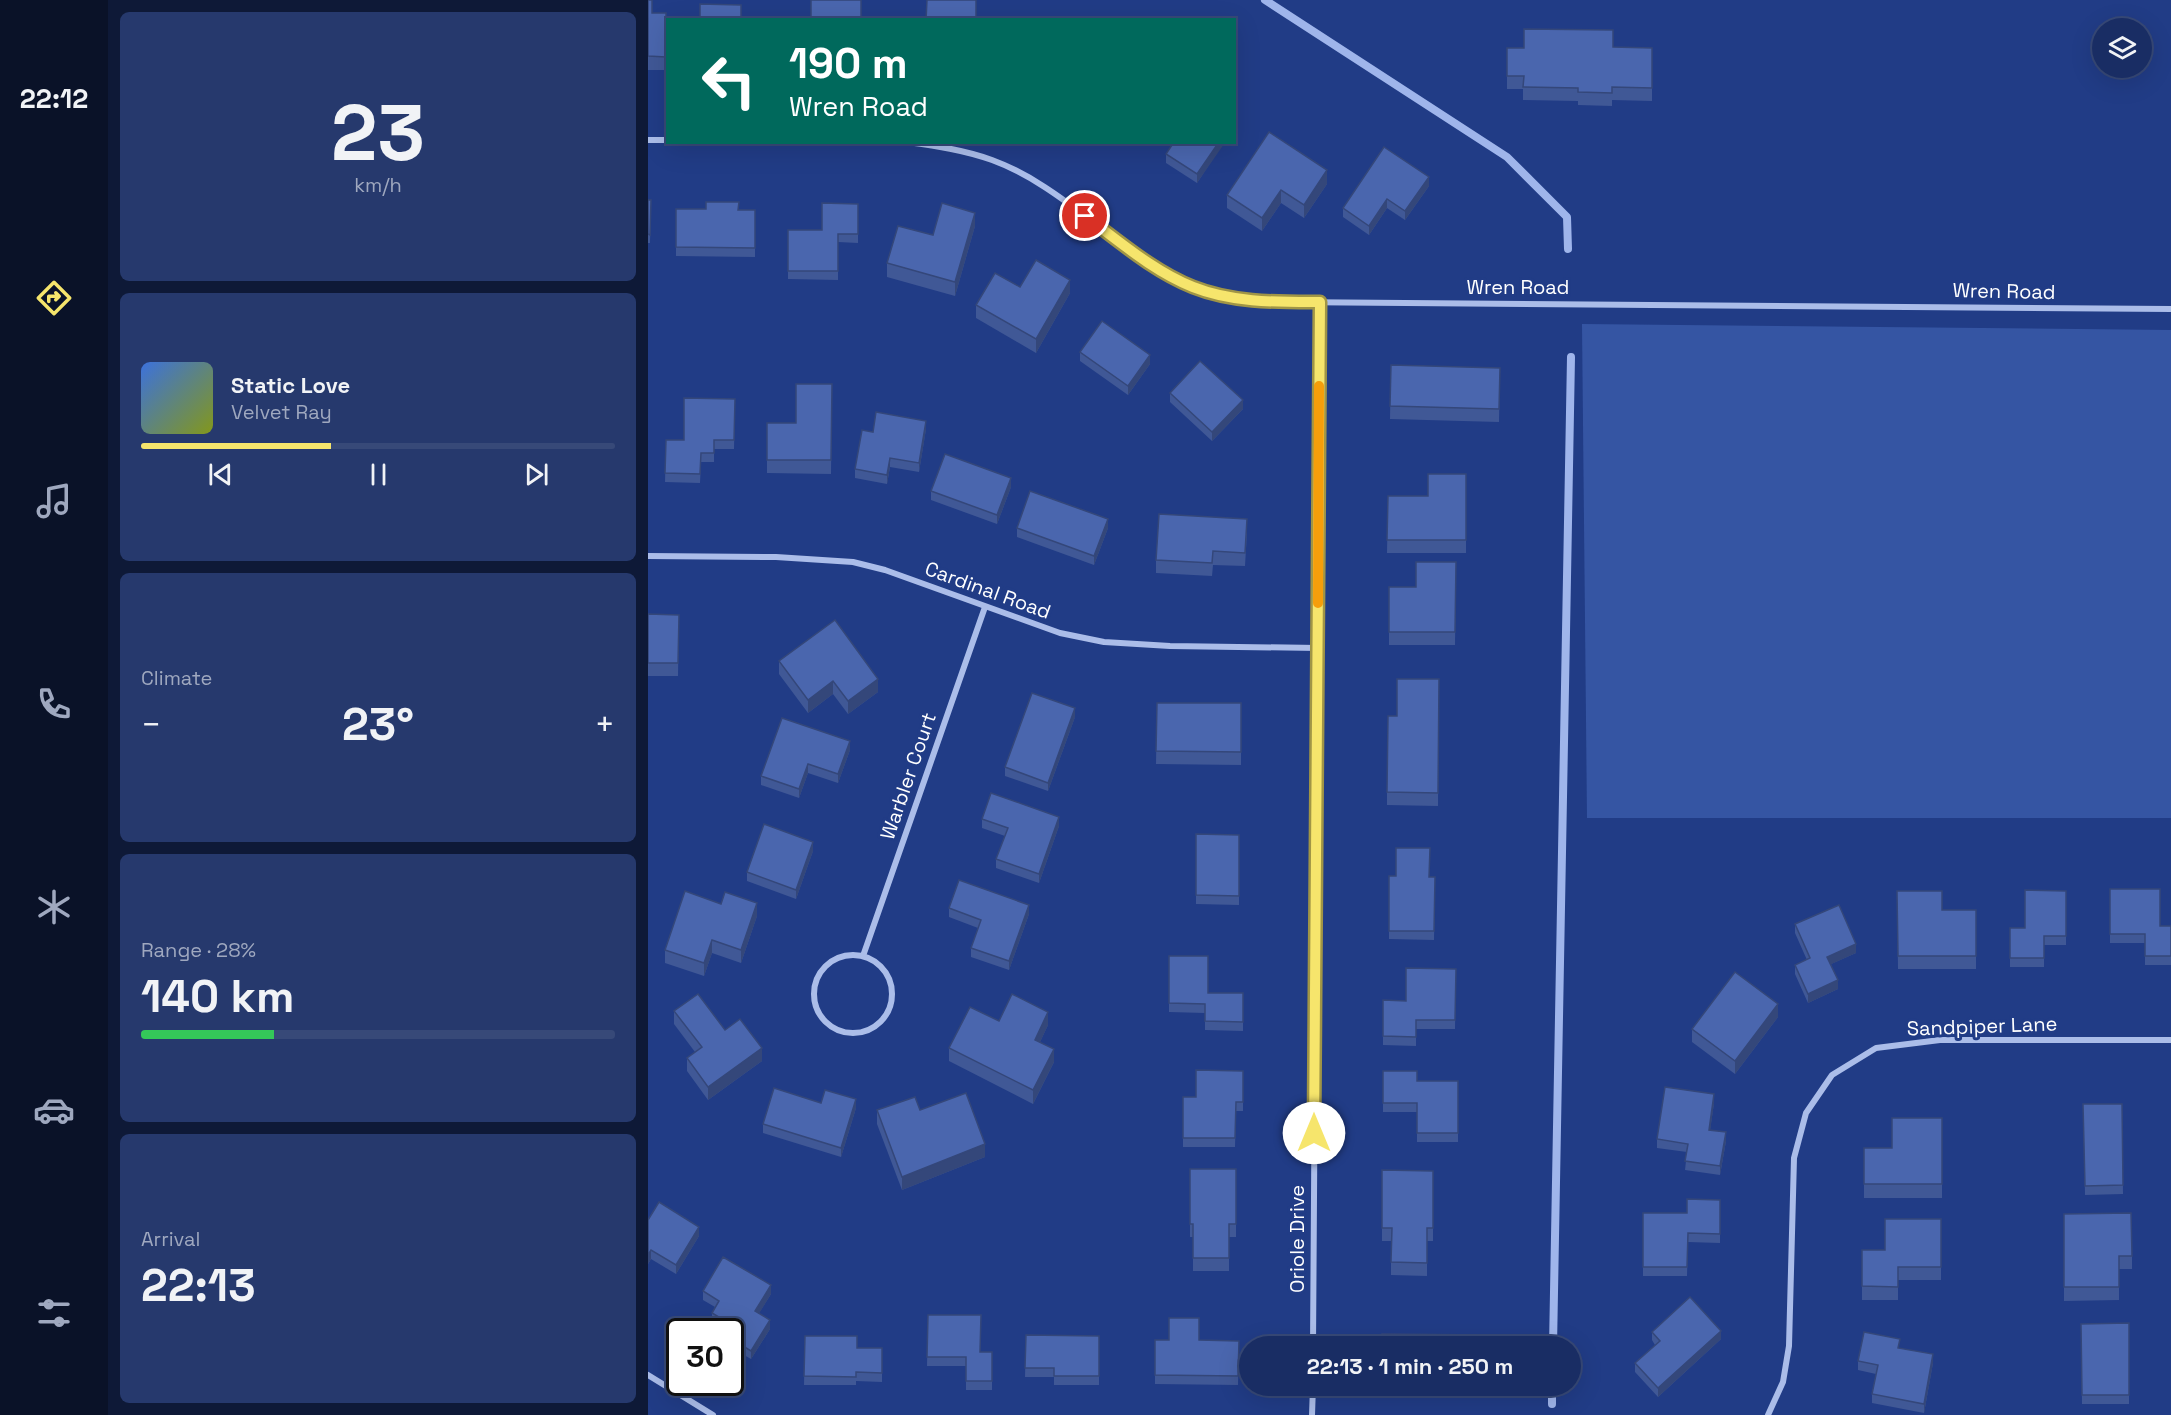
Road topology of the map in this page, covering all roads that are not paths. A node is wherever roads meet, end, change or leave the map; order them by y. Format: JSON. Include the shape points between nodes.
{"nodes":[{"id":1,"x":648,"y":140,"type":"edge"},
{"id":2,"x":666,"y":140,"type":"edge"},
{"id":3,"x":919,"y":144,"type":"edge"},
{"id":4,"x":1320,"y":302,"type":"junction"},
{"id":5,"x":2171,"y":309,"type":"edge"},
{"id":6,"x":648,"y":556,"type":"edge"},
{"id":7,"x":985,"y":607,"type":"junction"},
{"id":8,"x":1318,"y":648,"type":"junction"},
{"id":9,"x":863,"y":956,"type":"junction"},
{"id":10,"x":2171,"y":1040,"type":"edge"},
{"id":11,"x":1313,"y":1336,"type":"edge"},
{"id":12,"x":648,"y":1375,"type":"edge"},
{"id":13,"x":1312,"y":1396,"type":"edge"},
{"id":14,"x":713,"y":1415,"type":"edge"},
{"id":15,"x":1312,"y":1415,"type":"edge"},
{"id":16,"x":1768,"y":1415,"type":"edge"}],
"edges":[{"from":1,"to":2,"type":"street"},
{"from":3,"to":4,"type":"street","name":"Wren Road","via":[[992,160],[1032,179],[1155,267],[1195,288],[1239,299]]},
{"from":4,"to":5,"type":"street","name":"Wren Road"},
{"from":4,"to":8,"type":"street","name":"Oriole Drive"},
{"from":6,"to":7,"type":"street","name":"Cardinal Road","via":[[853,562]]},
{"from":7,"to":8,"type":"street","name":"Cardinal Road","via":[[1060,633],[1104,642]]},
{"from":7,"to":9,"type":"street","name":"Warbler Court"},
{"from":8,"to":11,"type":"street","name":"Oriole Drive"},
{"from":9,"to":9,"type":"street","via":[[837,957],[818,975],[814,986],[817,1012],[835,1030],[861,1033],[874,1028],[884,1019],[892,1001],[891,982],[885,970]]},
{"from":10,"to":16,"type":"street","name":"Sandpiper Lane","via":[[1940,1040],[1876,1048],[1832,1075],[1806,1113],[1794,1158],[1789,1346],[1783,1382]]},
{"from":12,"to":14,"type":"street"},
{"from":13,"to":15,"type":"street"}]}
